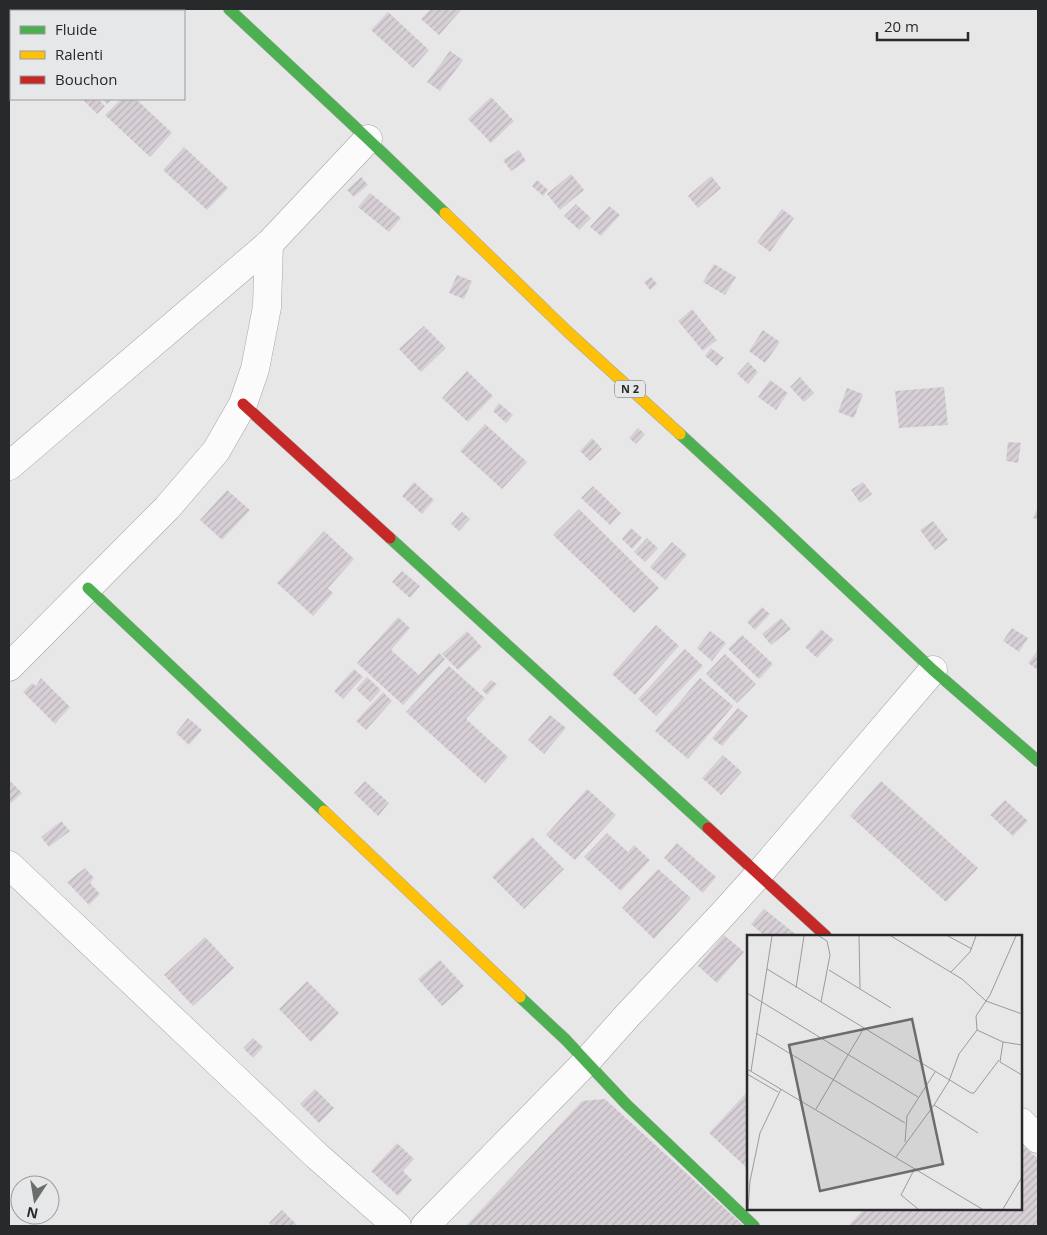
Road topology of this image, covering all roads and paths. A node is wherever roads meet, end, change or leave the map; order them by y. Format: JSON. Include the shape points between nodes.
{"nodes":[{"id":1,"x":235,"y":11,"type":"edge"},
{"id":2,"x":368,"y":139,"type":"junction"},
{"id":3,"x":270,"y":244,"type":"junction"},
{"id":4,"x":243,"y":404,"type":"junction"},
{"id":5,"x":9,"y":466,"type":"edge"},
{"id":6,"x":88,"y":588,"type":"junction"},
{"id":7,"x":9,"y":667,"type":"edge"},
{"id":8,"x":934,"y":670,"type":"junction"},
{"id":9,"x":1038,"y":761,"type":"edge"},
{"id":10,"x":9,"y":865,"type":"edge"},
{"id":11,"x":758,"y":875,"type":"junction"},
{"id":12,"x":825,"y":935,"type":"edge"},
{"id":13,"x":586,"y":1062,"type":"junction"},
{"id":14,"x":1022,"y":1123,"type":"edge"},
{"id":15,"x":1038,"y":1139,"type":"edge"},
{"id":16,"x":397,"y":1226,"type":"edge"},
{"id":17,"x":425,"y":1226,"type":"edge"},
{"id":18,"x":754,"y":1226,"type":"edge"}],
"edges":[{"from":1,"to":2,"type":"street","number":"N 2"},
{"from":2,"to":3,"type":"street"},
{"from":2,"to":8,"type":"street","number":"N 2","via":[[568,332]]},
{"from":3,"to":4,"type":"street","via":[[267,307],[255,369]]},
{"from":3,"to":5,"type":"street"},
{"from":4,"to":6,"type":"street","via":[[216,451],[167,508]]},
{"from":4,"to":11,"type":"street"},
{"from":6,"to":7,"type":"street"},
{"from":6,"to":13,"type":"street"},
{"from":8,"to":9,"type":"street","number":"N 2"},
{"from":8,"to":11,"type":"street"},
{"from":10,"to":16,"type":"street","via":[[318,1156]]},
{"from":11,"to":12,"type":"street"},
{"from":11,"to":13,"type":"street"},
{"from":13,"to":17,"type":"street"},
{"from":13,"to":18,"type":"street","via":[[659,1137]]},
{"from":14,"to":15,"type":"street"}]}
